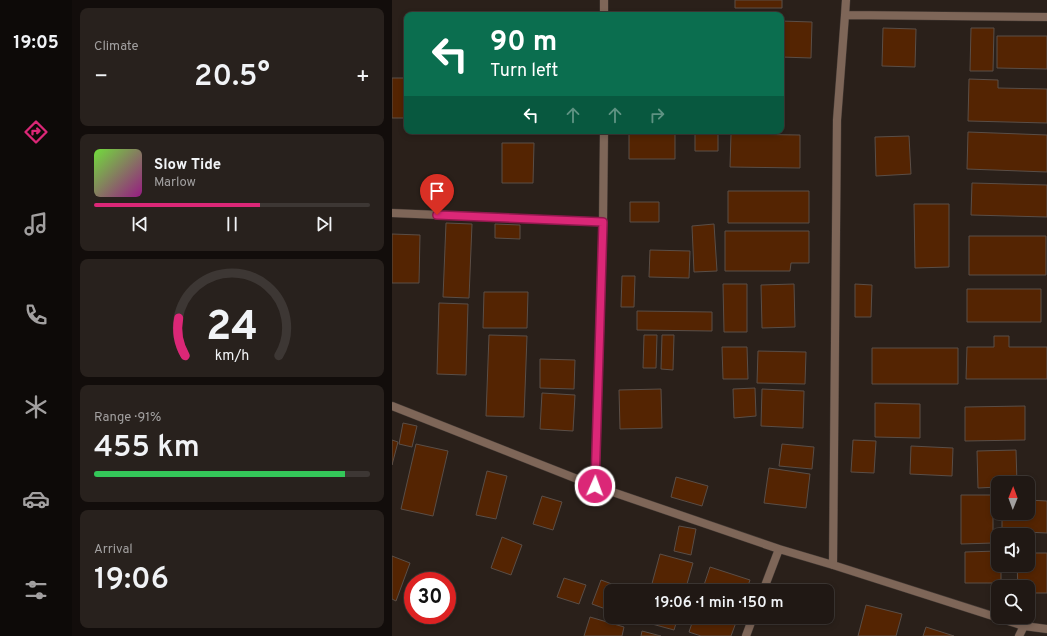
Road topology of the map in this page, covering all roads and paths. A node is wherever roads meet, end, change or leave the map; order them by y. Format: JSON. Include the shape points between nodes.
{"nodes":[{"id":1,"x":604,"y":0,"type":"edge"},
{"id":2,"x":846,"y":0,"type":"edge"},
{"id":3,"x":604,"y":12,"type":"edge"},
{"id":4,"x":845,"y":15,"type":"junction"},
{"id":5,"x":1047,"y":17,"type":"edge"},
{"id":6,"x":604,"y":134,"type":"edge"},
{"id":7,"x":392,"y":212,"type":"edge"},
{"id":8,"x":603,"y":222,"type":"junction"},
{"id":9,"x":392,"y":406,"type":"edge"},
{"id":10,"x":595,"y":486,"type":"junction"},
{"id":11,"x":779,"y":549,"type":"junction"},
{"id":12,"x":833,"y":565,"type":"junction"},
{"id":13,"x":766,"y":584,"type":"edge"},
{"id":14,"x":750,"y":624,"type":"edge"},
{"id":15,"x":1024,"y":626,"type":"junction"},
{"id":16,"x":1047,"y":629,"type":"edge"},
{"id":17,"x":746,"y":636,"type":"edge"},
{"id":18,"x":1019,"y":636,"type":"edge"}],
"edges":[{"from":1,"to":3,"type":"street"},
{"from":2,"to":4,"type":"street"},
{"from":4,"to":5,"type":"street"},
{"from":4,"to":12,"type":"street","via":[[837,120]]},
{"from":6,"to":8,"type":"street"},
{"from":7,"to":8,"type":"street"},
{"from":8,"to":10,"type":"street"},
{"from":9,"to":10,"type":"street"},
{"from":10,"to":11,"type":"street"},
{"from":11,"to":12,"type":"street"},
{"from":11,"to":13,"type":"street"},
{"from":12,"to":15,"type":"street"},
{"from":14,"to":17,"type":"street"},
{"from":15,"to":16,"type":"street"},
{"from":15,"to":18,"type":"street"}]}
